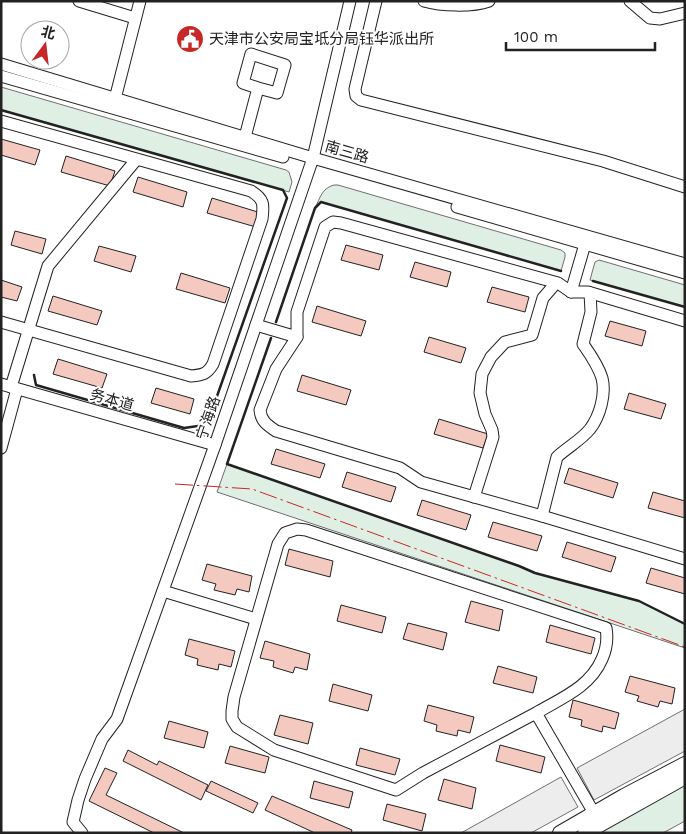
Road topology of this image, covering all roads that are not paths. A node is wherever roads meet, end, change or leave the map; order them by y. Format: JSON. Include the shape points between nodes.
{"nodes":[{"id":1,"x":79,"y":1,"type":"edge"},
{"id":2,"x":140,"y":1,"type":"edge"},
{"id":3,"x":350,"y":1,"type":"edge"},
{"id":4,"x":376,"y":1,"type":"edge"},
{"id":5,"x":424,"y":1,"type":"edge"},
{"id":6,"x":489,"y":1,"type":"edge"},
{"id":7,"x":630,"y":1,"type":"edge"},
{"id":8,"x":685,"y":13,"type":"edge"},
{"id":9,"x":136,"y":18,"type":"junction"},
{"id":10,"x":1,"y":64,"type":"edge"},
{"id":11,"x":1,"y":76,"type":"edge"},
{"id":12,"x":258,"y":88,"type":"dead end"},
{"id":13,"x":115,"y":98,"type":"junction"},
{"id":14,"x":1,"y":121,"type":"edge"},
{"id":15,"x":245,"y":137,"type":"junction"},
{"id":16,"x":136,"y":160,"type":"junction"},
{"id":17,"x":312,"y":161,"type":"junction"},
{"id":18,"x":685,"y":187,"type":"edge"},
{"id":19,"x":585,"y":244,"type":"junction"},
{"id":20,"x":685,"y":264,"type":"edge"},
{"id":21,"x":685,"y":272,"type":"edge"},
{"id":22,"x":556,"y":283,"type":"junction"},
{"id":23,"x":571,"y":292,"type":"junction"},
{"id":24,"x":590,"y":293,"type":"junction"},
{"id":25,"x":685,"y":321,"type":"edge"},
{"id":26,"x":1,"y":322,"type":"edge"},
{"id":27,"x":256,"y":325,"type":"junction"},
{"id":28,"x":28,"y":329,"type":"junction"},
{"id":29,"x":297,"y":337,"type":"junction"},
{"id":30,"x":10,"y":387,"type":"edge"},
{"id":31,"x":215,"y":445,"type":"junction"},
{"id":32,"x":1,"y":448,"type":"edge"},
{"id":33,"x":474,"y":497,"type":"junction"},
{"id":34,"x":542,"y":516,"type":"junction"},
{"id":35,"x":685,"y":559,"type":"edge"},
{"id":36,"x":163,"y":591,"type":"junction"},
{"id":37,"x":256,"y":620,"type":"junction"},
{"id":38,"x":536,"y":713,"type":"junction"},
{"id":39,"x":685,"y":764,"type":"edge"},
{"id":40,"x":685,"y":777,"type":"edge"},
{"id":41,"x":594,"y":813,"type":"junction"},
{"id":42,"x":82,"y":833,"type":"edge"},
{"id":43,"x":560,"y":833,"type":"edge"},
{"id":44,"x":585,"y":833,"type":"edge"}],
"edges":[{"from":1,"to":9,"type":"street"},
{"from":2,"to":9,"type":"street"},
{"from":3,"to":17,"type":"street","name":"宁海路"},
{"from":4,"to":18,"type":"street","via":[[355,89],[356,96],[362,100],[603,161]]},
{"from":5,"to":6,"type":"street","via":[[456,5]]},
{"from":7,"to":8,"type":"street","via":[[650,18]]},
{"from":9,"to":13,"type":"street"},
{"from":10,"to":13,"type":"street","name":"南三路"},
{"from":11,"to":17,"type":"street","name":"南三路"},
{"from":12,"to":15,"type":"street"},
{"from":13,"to":15,"type":"street","name":"南三路"},
{"from":14,"to":16,"type":"street"},
{"from":15,"to":17,"type":"street","name":"南三路"},
{"from":16,"to":28,"type":"street","via":[[48,266]]},
{"from":16,"to":28,"type":"street","via":[[251,192],[259,196],[264,206],[213,364],[202,375],[191,376]]},
{"from":17,"to":19,"type":"street","name":"南三路"},
{"from":17,"to":20,"type":"street","name":"南三路"},
{"from":17,"to":27,"type":"street","name":"宁海路"},
{"from":19,"to":21,"type":"street","name":"南三路"},
{"from":19,"to":23,"type":"street"},
{"from":22,"to":23,"type":"street"},
{"from":22,"to":29,"type":"street","via":[[333,222],[325,227],[297,312]]},
{"from":22,"to":33,"type":"street","via":[[543,298],[532,335],[505,342],[491,357],[482,374],[480,393],[493,437]]},
{"from":23,"to":24,"type":"street"},
{"from":24,"to":25,"type":"street"},
{"from":24,"to":34,"type":"street","via":[[591,312],[583,344],[602,378],[603,396],[591,428],[558,457]]},
{"from":26,"to":28,"type":"street"},
{"from":27,"to":29,"type":"street"},
{"from":27,"to":31,"type":"street","name":"宁海路"},
{"from":28,"to":30,"type":"street"},
{"from":29,"to":33,"type":"street","via":[[276,369],[260,410],[260,417],[266,424],[276,431],[400,468],[421,482]]},
{"from":30,"to":31,"type":"street","name":"务本道"},
{"from":30,"to":32,"type":"street"},
{"from":31,"to":36,"type":"street","name":"宁海路"},
{"from":33,"to":34,"type":"street"},
{"from":34,"to":35,"type":"street"},
{"from":36,"to":37,"type":"street"},
{"from":36,"to":42,"type":"street","name":"宁海路","via":[[117,719],[102,739],[78,800],[74,822]]},
{"from":37,"to":38,"type":"street","via":[[234,697],[232,719],[237,727],[274,750],[396,790]]},
{"from":37,"to":38,"type":"street","via":[[278,544],[285,533],[297,529],[606,628],[605,651],[589,680]]},
{"from":38,"to":41,"type":"street"},
{"from":39,"to":41,"type":"main road"},
{"from":40,"to":44,"type":"main road"},
{"from":41,"to":43,"type":"main road"}]}
